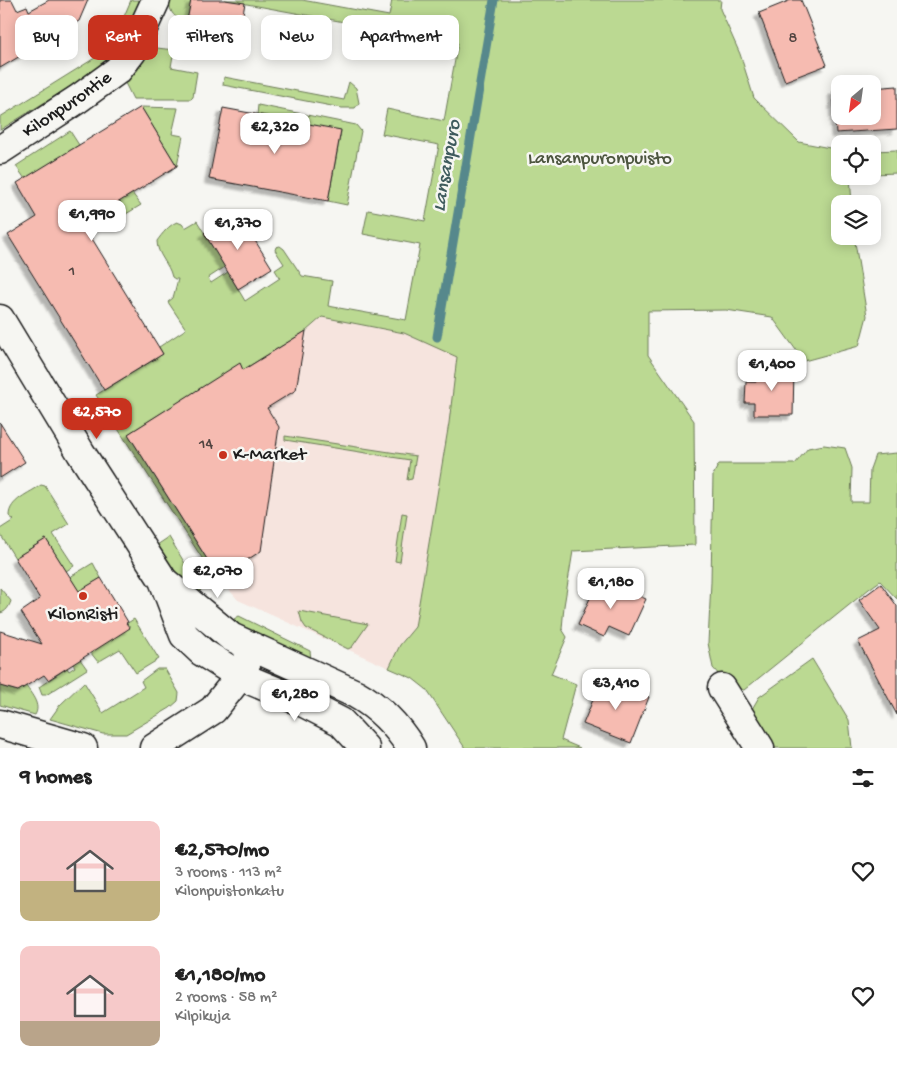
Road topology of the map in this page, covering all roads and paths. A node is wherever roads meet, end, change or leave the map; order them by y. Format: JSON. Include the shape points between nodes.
{"nodes":[{"id":1,"x":156,"y":0,"type":"edge"},
{"id":2,"x":0,"y":150,"type":"edge"},
{"id":3,"x":0,"y":319,"type":"edge"},
{"id":4,"x":162,"y":580,"type":"junction"},
{"id":5,"x":253,"y":648,"type":"junction"},
{"id":6,"x":240,"y":676,"type":"junction"},
{"id":7,"x":722,"y":688,"type":"dead end"},
{"id":8,"x":0,"y":724,"type":"edge"},
{"id":9,"x":82,"y":748,"type":"edge"},
{"id":10,"x":154,"y":748,"type":"edge"},
{"id":11,"x":365,"y":748,"type":"edge"},
{"id":12,"x":412,"y":748,"type":"edge"},
{"id":13,"x":760,"y":748,"type":"edge"}],
"edges":[{"from":1,"to":2,"type":"street","name":"Kilonpurontie","via":[[132,52],[118,70]]},
{"from":3,"to":4,"type":"street"},
{"from":4,"to":5,"type":"street","via":[[225,632]]},
{"from":4,"to":6,"type":"street","via":[[184,635],[202,652]]},
{"from":5,"to":6,"type":"street"},
{"from":5,"to":12,"type":"street","via":[[373,703]]},
{"from":6,"to":10,"type":"street","via":[[213,710]]},
{"from":6,"to":11,"type":"street","via":[[341,722]]},
{"from":7,"to":13,"type":"street"},
{"from":8,"to":9,"type":"street"}]}
